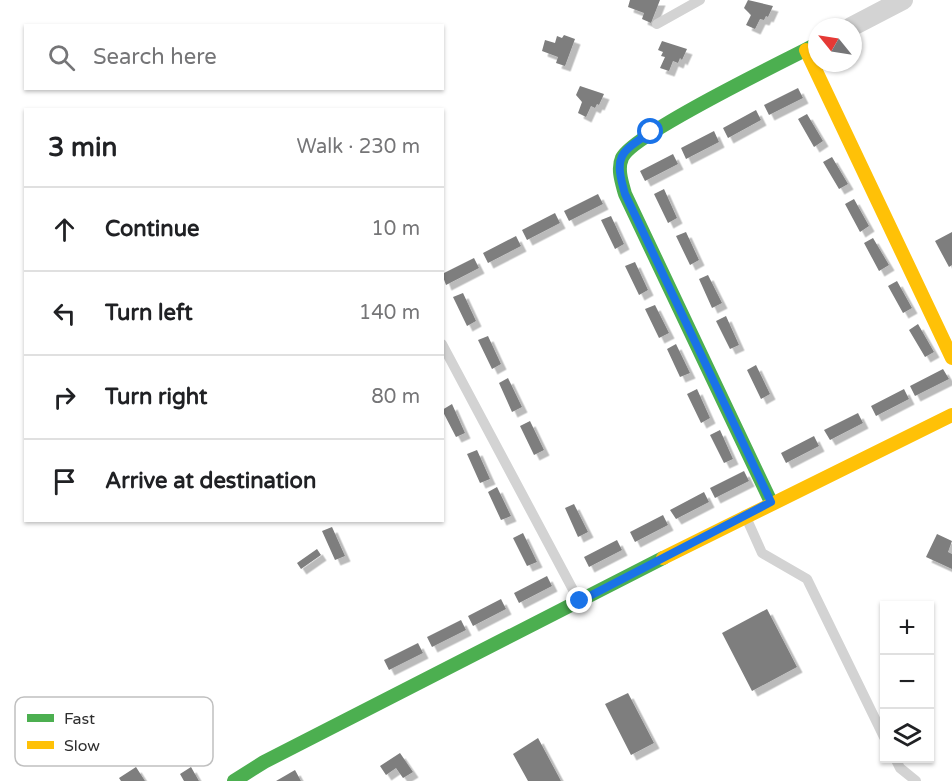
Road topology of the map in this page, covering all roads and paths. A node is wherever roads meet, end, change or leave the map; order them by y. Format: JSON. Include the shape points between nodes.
{"nodes":[{"id":1,"x":700,"y":0,"type":"edge"},
{"id":2,"x":903,"y":0,"type":"edge"},
{"id":3,"x":862,"y":21,"type":"edge"},
{"id":4,"x":657,"y":24,"type":"dead end"},
{"id":5,"x":808,"y":49,"type":"edge"},
{"id":6,"x":823,"y":72,"type":"edge"},
{"id":7,"x":444,"y":348,"type":"edge"},
{"id":8,"x":952,"y":358,"type":"edge"},
{"id":9,"x":952,"y":415,"type":"edge"},
{"id":10,"x":771,"y":502,"type":"junction"},
{"id":11,"x":745,"y":515,"type":"junction"},
{"id":12,"x":580,"y":601,"type":"junction"},
{"id":13,"x":880,"y":727,"type":"edge"},
{"id":14,"x":897,"y":763,"type":"edge"},
{"id":15,"x":234,"y":781,"type":"edge"},
{"id":16,"x":916,"y":781,"type":"edge"}],
"edges":[{"from":1,"to":4,"type":"lane"},
{"from":2,"to":3,"type":"street"},
{"from":5,"to":10,"type":"street","via":[[651,132],[625,149],[618,169],[625,194]]},
{"from":6,"to":8,"type":"street"},
{"from":7,"to":12,"type":"lane"},
{"from":9,"to":10,"type":"street"},
{"from":10,"to":11,"type":"street"},
{"from":11,"to":12,"type":"street"},
{"from":11,"to":13,"type":"lane","via":[[762,553],[807,579]]},
{"from":12,"to":15,"type":"street","via":[[264,762]]},
{"from":14,"to":16,"type":"lane"}]}
